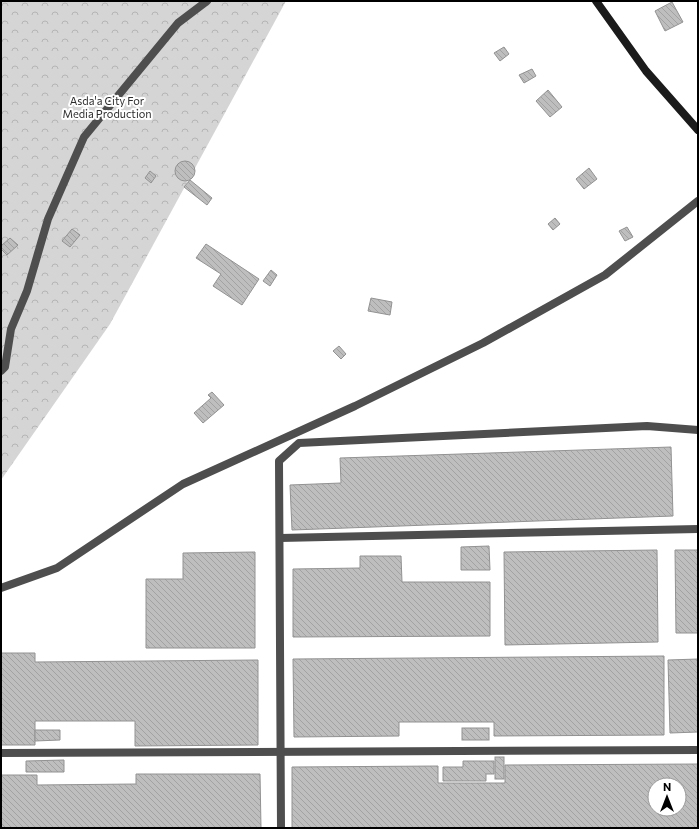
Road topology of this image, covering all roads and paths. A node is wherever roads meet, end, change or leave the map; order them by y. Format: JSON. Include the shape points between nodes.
{"nodes":[{"id":1,"x":207,"y":1,"type":"edge"},
{"id":2,"x":596,"y":1,"type":"edge"},
{"id":3,"x":698,"y":130,"type":"edge"},
{"id":4,"x":698,"y":201,"type":"edge"},
{"id":5,"x":1,"y":371,"type":"edge"},
{"id":6,"x":698,"y":430,"type":"edge"},
{"id":7,"x":698,"y":529,"type":"edge"},
{"id":8,"x":280,"y":538,"type":"junction"},
{"id":9,"x":1,"y":588,"type":"edge"},
{"id":10,"x":698,"y":750,"type":"edge"},
{"id":11,"x":281,"y":752,"type":"junction"},
{"id":12,"x":1,"y":753,"type":"edge"},
{"id":13,"x":281,"y":828,"type":"edge"}],
"edges":[{"from":1,"to":5,"type":"street","via":[[178,23],[84,137],[48,219],[28,291],[11,329],[5,368]]},
{"from":2,"to":3,"type":"main road","via":[[646,72]]},
{"from":4,"to":9,"type":"street","via":[[605,275],[483,343],[355,406],[183,484],[57,568]]},
{"from":6,"to":8,"type":"street","via":[[647,426],[299,443],[280,461]]},
{"from":7,"to":8,"type":"street"},
{"from":8,"to":11,"type":"street"},
{"from":10,"to":11,"type":"street"},
{"from":11,"to":12,"type":"street"},
{"from":11,"to":13,"type":"street"}]}
